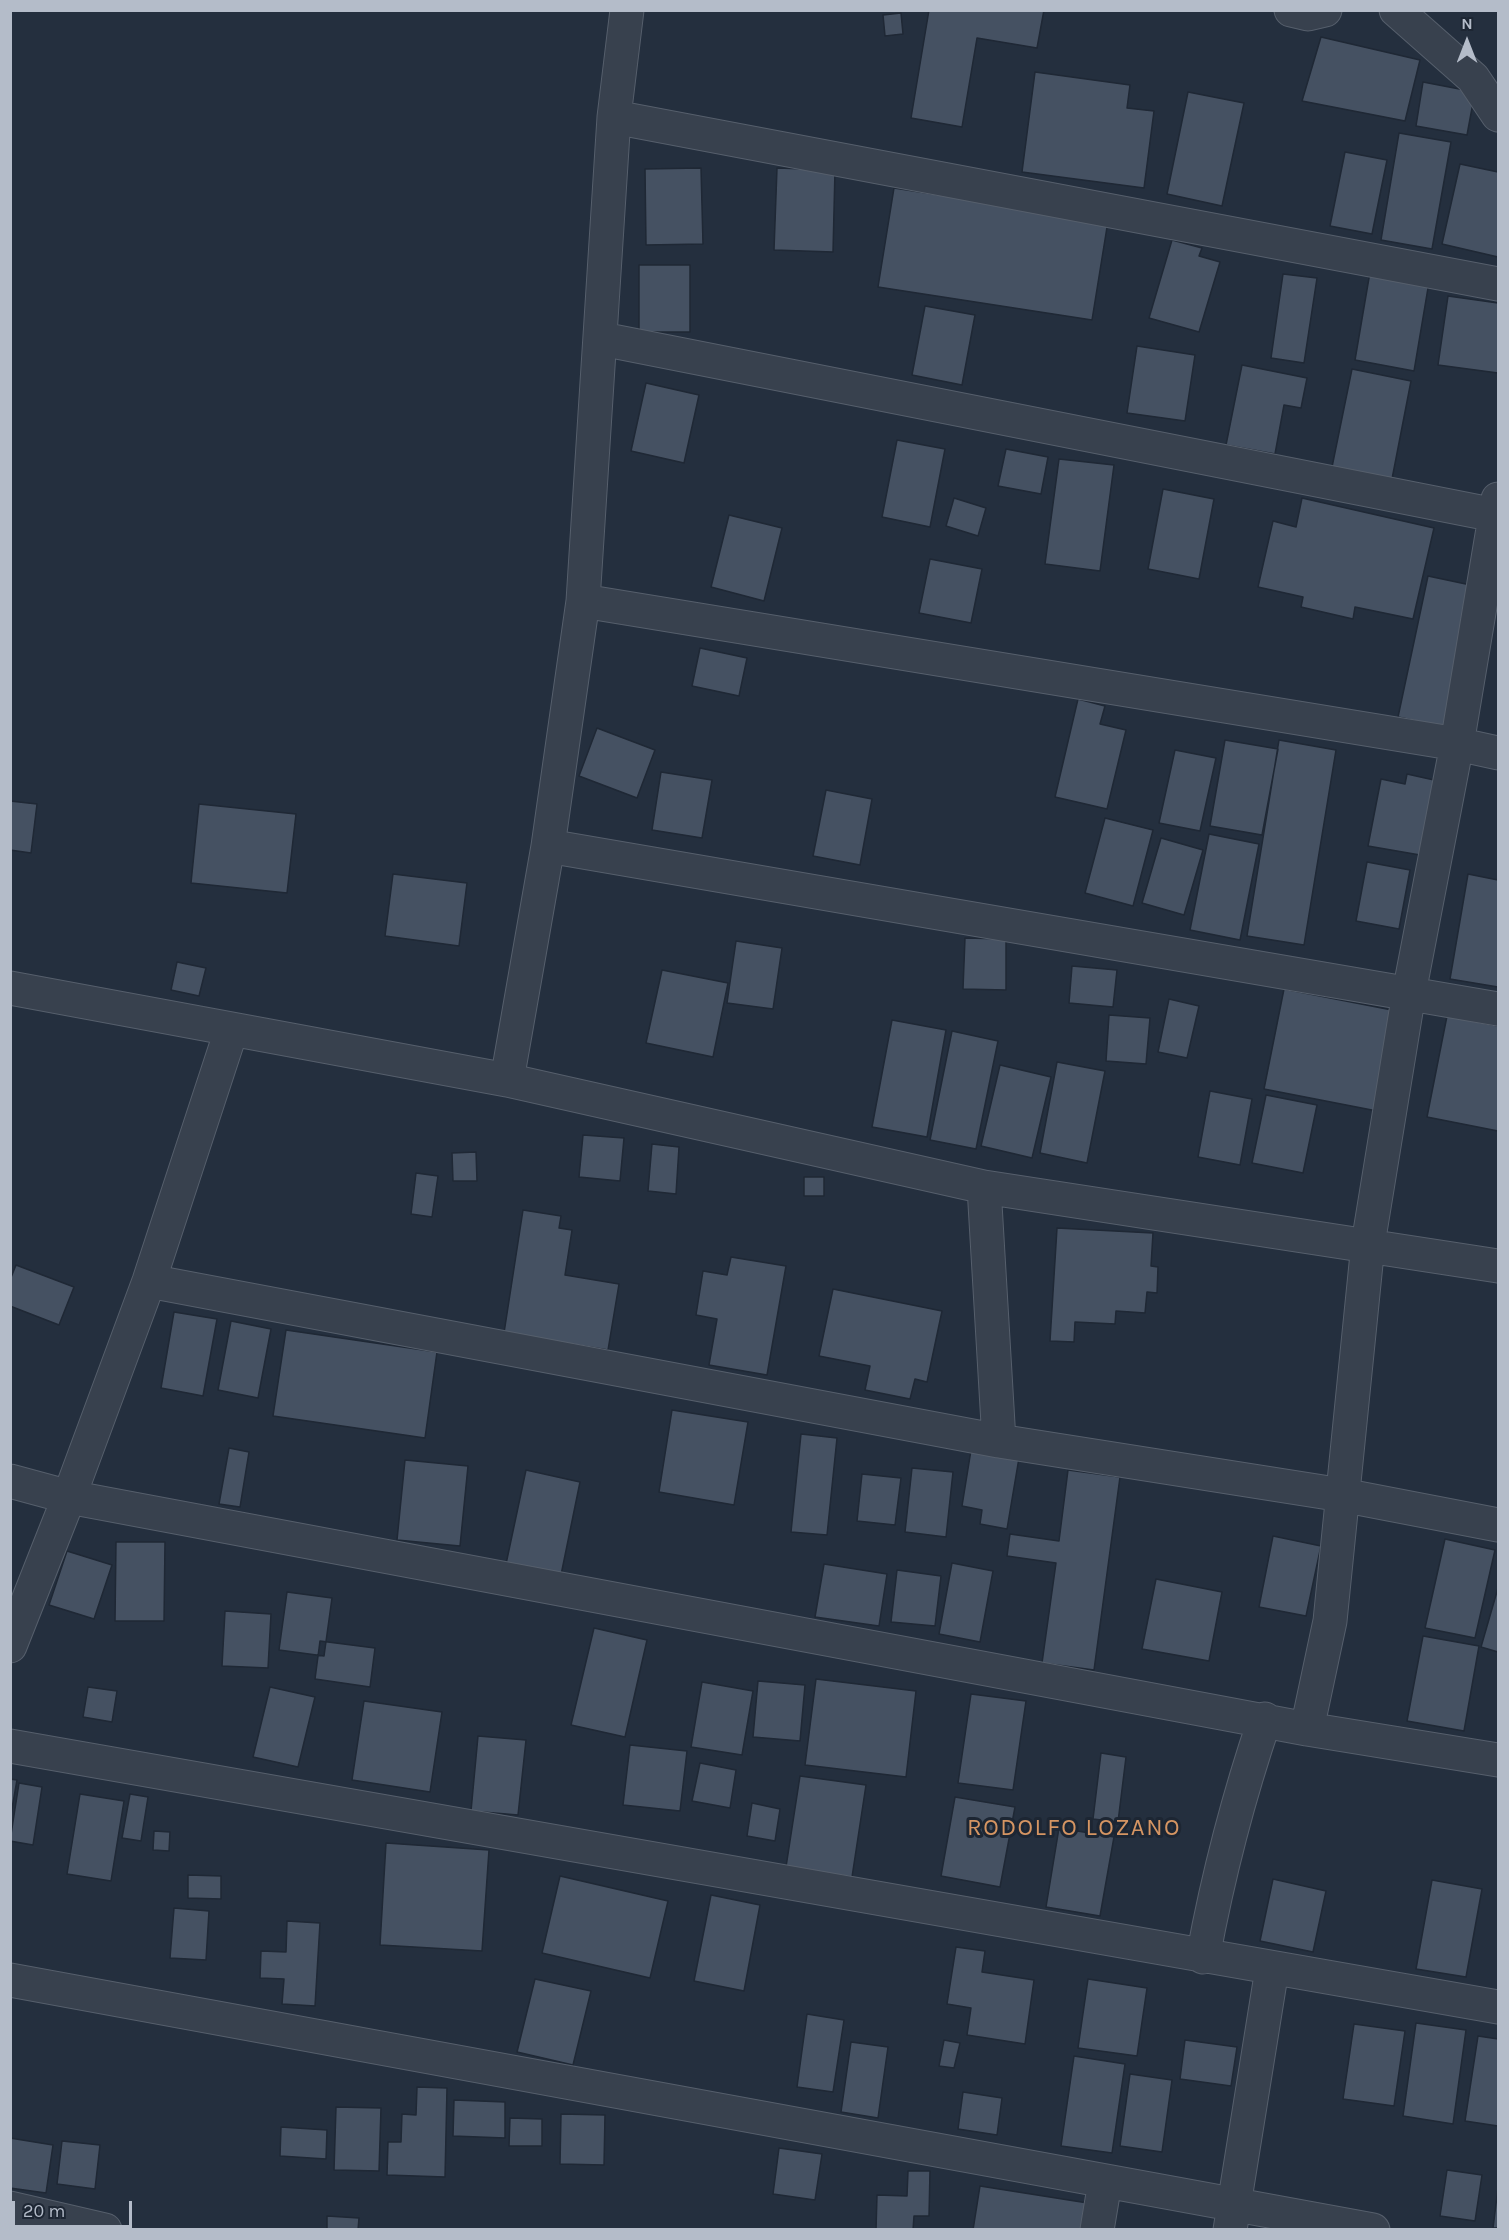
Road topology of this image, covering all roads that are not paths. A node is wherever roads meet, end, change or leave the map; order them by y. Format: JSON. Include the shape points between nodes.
{"nodes":[{"id":1,"x":627,"y":10,"type":"edge"},
{"id":2,"x":1291,"y":10,"type":"edge"},
{"id":3,"x":1325,"y":10,"type":"edge"},
{"id":4,"x":1396,"y":10,"type":"edge"},
{"id":5,"x":1498,"y":115,"type":"edge"},
{"id":6,"x":614,"y":117,"type":"junction"},
{"id":7,"x":1498,"y":284,"type":"edge"},
{"id":8,"x":602,"y":339,"type":"junction"},
{"id":9,"x":1497,"y":507,"type":"edge"},
{"id":10,"x":583,"y":602,"type":"junction"},
{"id":11,"x":1457,"y":744,"type":"junction"},
{"id":12,"x":1498,"y":753,"type":"edge"},
{"id":13,"x":548,"y":846,"type":"junction"},
{"id":14,"x":10,"y":988,"type":"edge"},
{"id":15,"x":1408,"y":993,"type":"junction"},
{"id":16,"x":1498,"y":1009,"type":"edge"},
{"id":17,"x":231,"y":1030,"type":"junction"},
{"id":18,"x":507,"y":1080,"type":"junction"},
{"id":19,"x":984,"y":1187,"type":"junction"},
{"id":20,"x":1368,"y":1244,"type":"junction"},
{"id":21,"x":1498,"y":1266,"type":"edge"},
{"id":22,"x":149,"y":1281,"type":"junction"},
{"id":23,"x":999,"y":1441,"type":"junction"},
{"id":24,"x":10,"y":1481,"type":"edge"},
{"id":25,"x":1342,"y":1495,"type":"junction"},
{"id":26,"x":69,"y":1497,"type":"junction"},
{"id":27,"x":1498,"y":1525,"type":"edge"},
{"id":28,"x":10,"y":1646,"type":"edge"},
{"id":29,"x":1265,"y":1719,"type":"junction"},
{"id":30,"x":1307,"y":1729,"type":"junction"},
{"id":31,"x":10,"y":1746,"type":"edge"},
{"id":32,"x":1498,"y":1760,"type":"edge"},
{"id":33,"x":1203,"y":1958,"type":"junction"},
{"id":34,"x":1272,"y":1969,"type":"junction"},
{"id":35,"x":10,"y":1980,"type":"edge"},
{"id":36,"x":1498,"y":2007,"type":"edge"},
{"id":37,"x":1104,"y":2182,"type":"junction"},
{"id":38,"x":10,"y":2208,"type":"edge"},
{"id":39,"x":1233,"y":2217,"type":"edge"},
{"id":40,"x":105,"y":2229,"type":"edge"},
{"id":41,"x":1097,"y":2229,"type":"edge"},
{"id":42,"x":1373,"y":2229,"type":"edge"}],
"edges":[{"from":1,"to":6,"type":"street"},
{"from":2,"to":3,"type":"street","via":[[1308,14]]},
{"from":4,"to":5,"type":"street","via":[[1473,78]]},
{"from":6,"to":7,"type":"street"},
{"from":6,"to":8,"type":"street"},
{"from":8,"to":9,"type":"street"},
{"from":8,"to":10,"type":"street"},
{"from":9,"to":11,"type":"street"},
{"from":10,"to":11,"type":"street"},
{"from":10,"to":13,"type":"street"},
{"from":11,"to":12,"type":"street"},
{"from":11,"to":15,"type":"street"},
{"from":13,"to":15,"type":"street"},
{"from":13,"to":18,"type":"street"},
{"from":14,"to":17,"type":"street"},
{"from":15,"to":16,"type":"street"},
{"from":15,"to":20,"type":"street"},
{"from":17,"to":18,"type":"street"},
{"from":17,"to":22,"type":"street"},
{"from":18,"to":19,"type":"street"},
{"from":19,"to":20,"type":"street"},
{"from":19,"to":23,"type":"street"},
{"from":20,"to":21,"type":"street"},
{"from":20,"to":25,"type":"street"},
{"from":22,"to":23,"type":"street"},
{"from":22,"to":26,"type":"street"},
{"from":23,"to":25,"type":"street"},
{"from":24,"to":26,"type":"street"},
{"from":25,"to":27,"type":"street"},
{"from":25,"to":30,"type":"street","via":[[1330,1621]]},
{"from":26,"to":28,"type":"street"},
{"from":26,"to":29,"type":"street"},
{"from":29,"to":30,"type":"street"},
{"from":29,"to":33,"type":"street","via":[[1227,1843]]},
{"from":30,"to":32,"type":"street"},
{"from":31,"to":33,"type":"street"},
{"from":33,"to":34,"type":"street"},
{"from":34,"to":36,"type":"street"},
{"from":34,"to":39,"type":"street"},
{"from":35,"to":37,"type":"street"},
{"from":37,"to":39,"type":"street"},
{"from":37,"to":41,"type":"street"},
{"from":38,"to":40,"type":"street"},
{"from":39,"to":42,"type":"street"}]}
